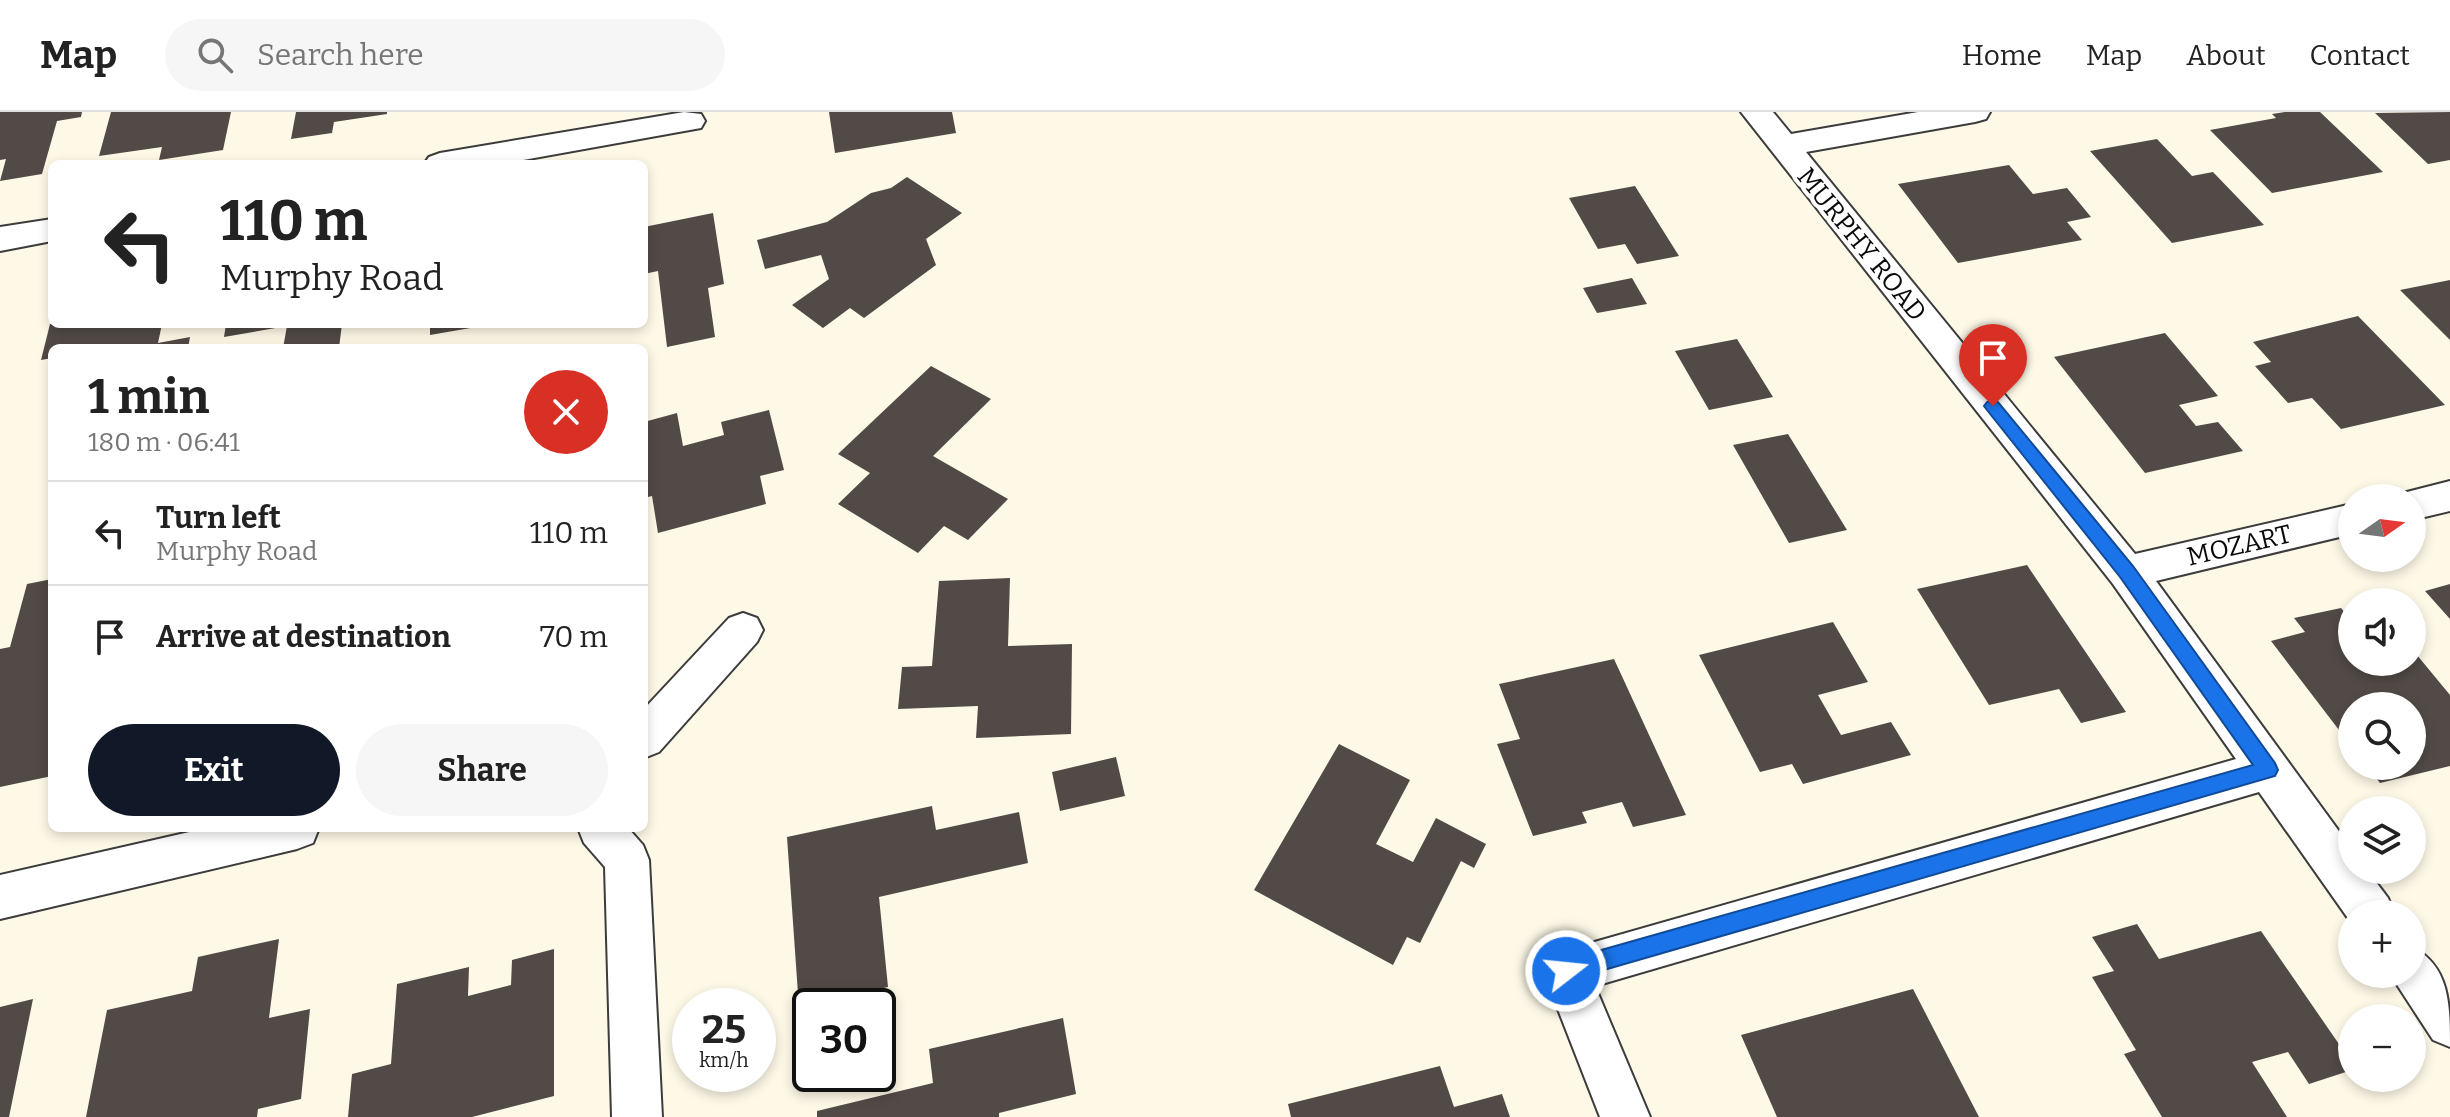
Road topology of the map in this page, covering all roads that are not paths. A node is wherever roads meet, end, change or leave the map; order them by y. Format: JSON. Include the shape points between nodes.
{"nodes":[{"id":1,"x":1756,"y":112,"type":"edge"},
{"id":2,"x":1975,"y":112,"type":"edge"},
{"id":3,"x":690,"y":121,"type":"dead end"},
{"id":4,"x":1782,"y":146,"type":"junction"},
{"id":5,"x":463,"y":160,"type":"edge"},
{"id":6,"x":48,"y":231,"type":"edge"},
{"id":7,"x":0,"y":239,"type":"edge"},
{"id":8,"x":2450,"y":496,"type":"edge"},
{"id":9,"x":2426,"y":502,"type":"edge"},
{"id":10,"x":2338,"y":522,"type":"edge"},
{"id":11,"x":2127,"y":572,"type":"junction"},
{"id":12,"x":743,"y":630,"type":"dead end"},
{"id":13,"x":648,"y":735,"type":"edge"},
{"id":14,"x":2268,"y":770,"type":"junction"},
{"id":15,"x":280,"y":832,"type":"edge"},
{"id":16,"x":603,"y":832,"type":"edge"},
{"id":17,"x":0,"y":897,"type":"edge"},
{"id":18,"x":2362,"y":900,"type":"edge"},
{"id":19,"x":2425,"y":988,"type":"edge"},
{"id":20,"x":2450,"y":1023,"type":"edge"},
{"id":21,"x":637,"y":1117,"type":"edge"},
{"id":22,"x":1625,"y":1117,"type":"edge"}],
"edges":[{"from":1,"to":4,"type":"street","name":"MURPHY ROAD"},
{"from":2,"to":4,"type":"street"},
{"from":3,"to":5,"type":"street"},
{"from":4,"to":11,"type":"street","name":"MURPHY ROAD"},
{"from":6,"to":7,"type":"street"},
{"from":8,"to":9,"type":"street"},
{"from":10,"to":11,"type":"street","name":"MOZART"},
{"from":11,"to":14,"type":"street","name":"MURPHY ROAD"},
{"from":12,"to":13,"type":"street"},
{"from":14,"to":18,"type":"street","name":"MURPHY ROAD"},
{"from":14,"to":22,"type":"street","via":[[1566,971]]},
{"from":15,"to":17,"type":"street"},
{"from":16,"to":21,"type":"street","via":[[627,860]]},
{"from":19,"to":20,"type":"street"}]}
